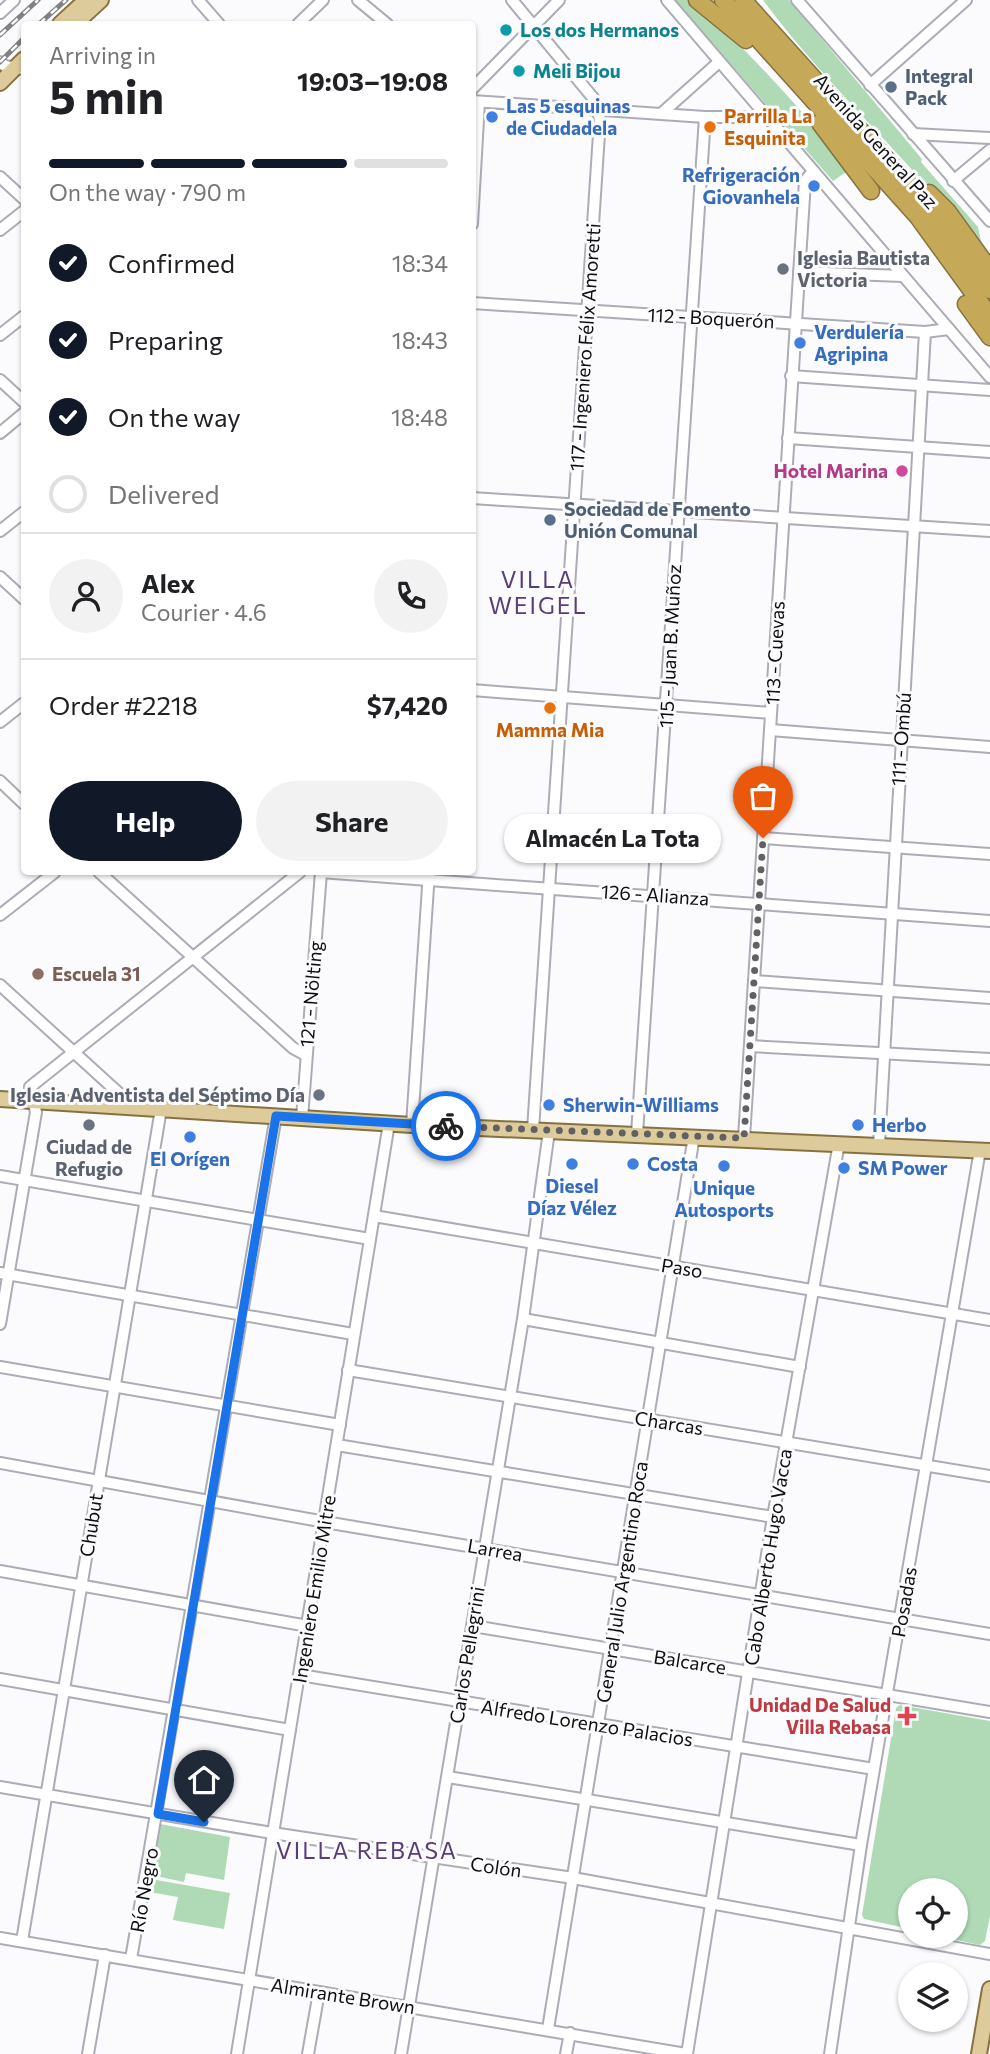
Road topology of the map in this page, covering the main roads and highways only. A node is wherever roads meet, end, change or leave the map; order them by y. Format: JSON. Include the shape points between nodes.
{"nodes":[{"id":1,"x":86,"y":0,"type":"edge"},
{"id":2,"x":101,"y":0,"type":"edge"},
{"id":3,"x":697,"y":0,"type":"edge"},
{"id":4,"x":723,"y":0,"type":"edge"},
{"id":5,"x":743,"y":0,"type":"edge"},
{"id":6,"x":757,"y":0,"type":"edge"},
{"id":7,"x":63,"y":21,"type":"edge"},
{"id":8,"x":78,"y":21,"type":"edge"},
{"id":9,"x":21,"y":68,"type":"edge"},
{"id":10,"x":21,"y":68,"type":"edge"},
{"id":11,"x":0,"y":83,"type":"edge"},
{"id":12,"x":805,"y":86,"type":"junction"},
{"id":13,"x":0,"y":96,"type":"edge"},
{"id":14,"x":865,"y":136,"type":"junction"},
{"id":15,"x":871,"y":191,"type":"dead end"},
{"id":16,"x":990,"y":270,"type":"edge"},
{"id":17,"x":990,"y":290,"type":"edge"},
{"id":18,"x":966,"y":304,"type":"dead end"},
{"id":19,"x":990,"y":316,"type":"edge"},
{"id":20,"x":990,"y":337,"type":"edge"},
{"id":21,"x":0,"y":1098,"type":"edge"},
{"id":22,"x":985,"y":1150,"type":"edge"},
{"id":23,"x":990,"y":1989,"type":"edge"},
{"id":24,"x":978,"y":2054,"type":"edge"}],
"edges":[{"from":1,"to":7,"type":"main road"},
{"from":2,"to":8,"type":"main road"},
{"from":3,"to":12,"type":"highway"},
{"from":4,"to":12,"type":"highway","name":"Avenida General Paz"},
{"from":5,"to":12,"type":"highway","name":"Avenida General Paz"},
{"from":6,"to":12,"type":"highway"},
{"from":9,"to":11,"type":"main road"},
{"from":10,"to":13,"type":"main road"},
{"from":12,"to":14,"type":"highway","name":"Avenida General Paz"},
{"from":12,"to":15,"type":"highway","via":[[822,127]]},
{"from":12,"to":19,"type":"highway","name":"Avenida General Paz","via":[[918,217]]},
{"from":14,"to":16,"type":"highway","via":[[948,212]]},
{"from":14,"to":17,"type":"highway","name":"Avenida General Paz","via":[[932,211]]},
{"from":18,"to":20,"type":"highway"},
{"from":21,"to":22,"type":"main road","via":[[412,1125]]},
{"from":23,"to":24,"type":"main road"}]}
